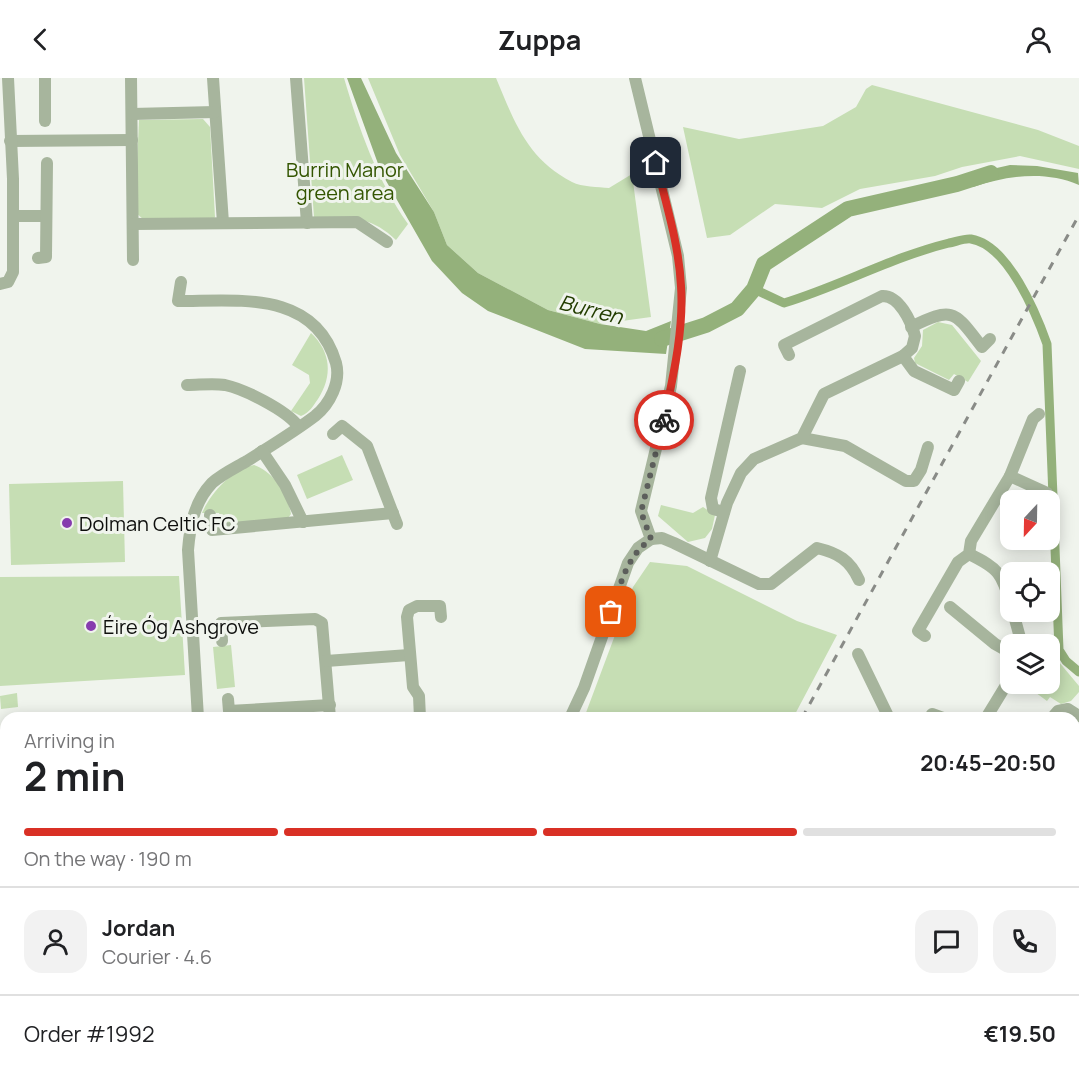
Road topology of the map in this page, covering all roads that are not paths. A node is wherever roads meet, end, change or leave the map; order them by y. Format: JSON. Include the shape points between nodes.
{"nodes":[{"id":1,"x":45,"y":78,"type":"edge"},
{"id":2,"x":131,"y":78,"type":"edge"},
{"id":3,"x":213,"y":78,"type":"edge"},
{"id":4,"x":296,"y":78,"type":"edge"},
{"id":5,"x":635,"y":78,"type":"edge"},
{"id":6,"x":5,"y":81,"type":"edge"},
{"id":7,"x":215,"y":112,"type":"junction"},
{"id":8,"x":132,"y":114,"type":"junction"},
{"id":9,"x":45,"y":121,"type":"dead end"},
{"id":10,"x":132,"y":140,"type":"junction"},
{"id":11,"x":10,"y":141,"type":"junction"},
{"id":12,"x":47,"y":163,"type":"dead end"},
{"id":13,"x":14,"y":216,"type":"junction"},
{"id":14,"x":46,"y":216,"type":"junction"},
{"id":15,"x":223,"y":223,"type":"junction"},
{"id":16,"x":307,"y":223,"type":"junction"},
{"id":17,"x":134,"y":224,"type":"junction"},
{"id":18,"x":387,"y":242,"type":"dead end"},
{"id":19,"x":38,"y":258,"type":"dead end"},
{"id":20,"x":133,"y":260,"type":"dead end"},
{"id":21,"x":181,"y":282,"type":"dead end"},
{"id":22,"x":0,"y":284,"type":"edge"},
{"id":23,"x":911,"y":327,"type":"junction"},
{"id":24,"x":990,"y":339,"type":"dead end"},
{"id":25,"x":789,"y":355,"type":"dead end"},
{"id":26,"x":903,"y":356,"type":"junction"},
{"id":27,"x":740,"y":371,"type":"dead end"},
{"id":28,"x":959,"y":381,"type":"dead end"},
{"id":29,"x":187,"y":385,"type":"dead end"},
{"id":30,"x":1039,"y":414,"type":"dead end"},
{"id":31,"x":298,"y":426,"type":"junction"},
{"id":32,"x":333,"y":434,"type":"dead end"},
{"id":33,"x":802,"y":438,"type":"junction"},
{"id":34,"x":928,"y":447,"type":"dead end"},
{"id":35,"x":262,"y":451,"type":"junction"},
{"id":36,"x":1010,"y":476,"type":"junction"},
{"id":37,"x":1044,"y":490,"type":"edge"},
{"id":38,"x":724,"y":512,"type":"junction"},
{"id":39,"x":210,"y":515,"type":"dead end"},
{"id":40,"x":303,"y":522,"type":"junction"},
{"id":41,"x":651,"y":539,"type":"junction"},
{"id":42,"x":969,"y":554,"type":"junction"},
{"id":43,"x":710,"y":561,"type":"junction"},
{"id":44,"x":1000,"y":573,"type":"edge"},
{"id":45,"x":859,"y":580,"type":"dead end"},
{"id":46,"x":964,"y":602,"type":"dead end"},
{"id":47,"x":441,"y":618,"type":"dead end"},
{"id":48,"x":925,"y":636,"type":"dead end"},
{"id":49,"x":222,"y":641,"type":"dead end"},
{"id":50,"x":1000,"y":647,"type":"edge"},
{"id":51,"x":858,"y":654,"type":"dead end"},
{"id":52,"x":410,"y":655,"type":"junction"},
{"id":53,"x":326,"y":661,"type":"junction"},
{"id":54,"x":1001,"y":694,"type":"edge"},
{"id":55,"x":228,"y":699,"type":"dead end"},
{"id":56,"x":330,"y":705,"type":"junction"},
{"id":57,"x":1077,"y":710,"type":"edge"},
{"id":58,"x":198,"y":712,"type":"edge"},
{"id":59,"x":330,"y":712,"type":"edge"},
{"id":60,"x":419,"y":712,"type":"edge"},
{"id":61,"x":573,"y":712,"type":"edge"},
{"id":62,"x":886,"y":712,"type":"edge"},
{"id":63,"x":990,"y":712,"type":"edge"},
{"id":64,"x":1057,"y":712,"type":"edge"}],
"edges":[{"from":1,"to":9,"type":"street"},
{"from":2,"to":8,"type":"street"},
{"from":3,"to":7,"type":"street"},
{"from":4,"to":16,"type":"street"},
{"from":5,"to":41,"type":"street","via":[[678,256],[681,313],[671,386],[641,512]]},
{"from":6,"to":11,"type":"street"},
{"from":7,"to":8,"type":"street"},
{"from":7,"to":15,"type":"street"},
{"from":8,"to":10,"type":"street"},
{"from":10,"to":11,"type":"street"},
{"from":10,"to":17,"type":"street"},
{"from":11,"to":13,"type":"street"},
{"from":12,"to":14,"type":"street"},
{"from":13,"to":14,"type":"street"},
{"from":13,"to":22,"type":"street","via":[[13,272],[8,282]]},
{"from":14,"to":19,"type":"street","via":[[46,258]]},
{"from":15,"to":16,"type":"street"},
{"from":15,"to":17,"type":"street"},
{"from":16,"to":18,"type":"street","via":[[357,222]]},
{"from":17,"to":20,"type":"street"},
{"from":21,"to":31,"type":"street","via":[[178,301],[270,303],[316,325],[331,347],[338,370],[336,384],[316,415]]},
{"from":23,"to":24,"type":"street","via":[[946,313],[961,321],[982,347]]},
{"from":23,"to":25,"type":"street","via":[[897,301],[882,296],[784,345]]},
{"from":23,"to":26,"type":"street","via":[[915,343]]},
{"from":26,"to":28,"type":"street","via":[[914,371],[954,390]]},
{"from":26,"to":33,"type":"street","via":[[824,394]]},
{"from":27,"to":38,"type":"street","via":[[711,498],[713,509]]},
{"from":29,"to":31,"type":"street","via":[[225,385],[270,405]]},
{"from":30,"to":36,"type":"street","via":[[1033,419]]},
{"from":31,"to":35,"type":"street"},
{"from":32,"to":40,"type":"street","via":[[342,426],[367,446],[395,518]]},
{"from":33,"to":34,"type":"street","via":[[845,446],[906,481],[914,481]]},
{"from":33,"to":38,"type":"street","via":[[754,459],[741,473]]},
{"from":35,"to":40,"type":"street"},
{"from":35,"to":58,"type":"street","via":[[213,482],[200,499],[190,526]]},
{"from":36,"to":37,"type":"street","via":[[1033,481]]},
{"from":36,"to":42,"type":"street","via":[[971,541]]},
{"from":38,"to":43,"type":"street"},
{"from":39,"to":40,"type":"street","via":[[212,530]]},
{"from":41,"to":43,"type":"street","via":[[662,538]]},
{"from":41,"to":61,"type":"street","via":[[638,548],[628,563]]},
{"from":42,"to":44,"type":"street"},
{"from":42,"to":48,"type":"street","via":[[958,562],[918,631]]},
{"from":43,"to":45,"type":"street","via":[[759,584],[771,584],[817,548],[833,552],[852,564]]},
{"from":46,"to":50,"type":"street","via":[[953,610]]},
{"from":47,"to":52,"type":"street","via":[[440,606],[409,610]]},
{"from":49,"to":53,"type":"street","via":[[221,623],[322,617]]},
{"from":51,"to":62,"type":"street"},
{"from":52,"to":53,"type":"street"},
{"from":52,"to":60,"type":"street","via":[[412,687],[418,696]]},
{"from":53,"to":56,"type":"street"},
{"from":54,"to":63,"type":"street"},
{"from":55,"to":56,"type":"street","via":[[229,711]]},
{"from":56,"to":59,"type":"street"},
{"from":57,"to":64,"type":"street"}]}
